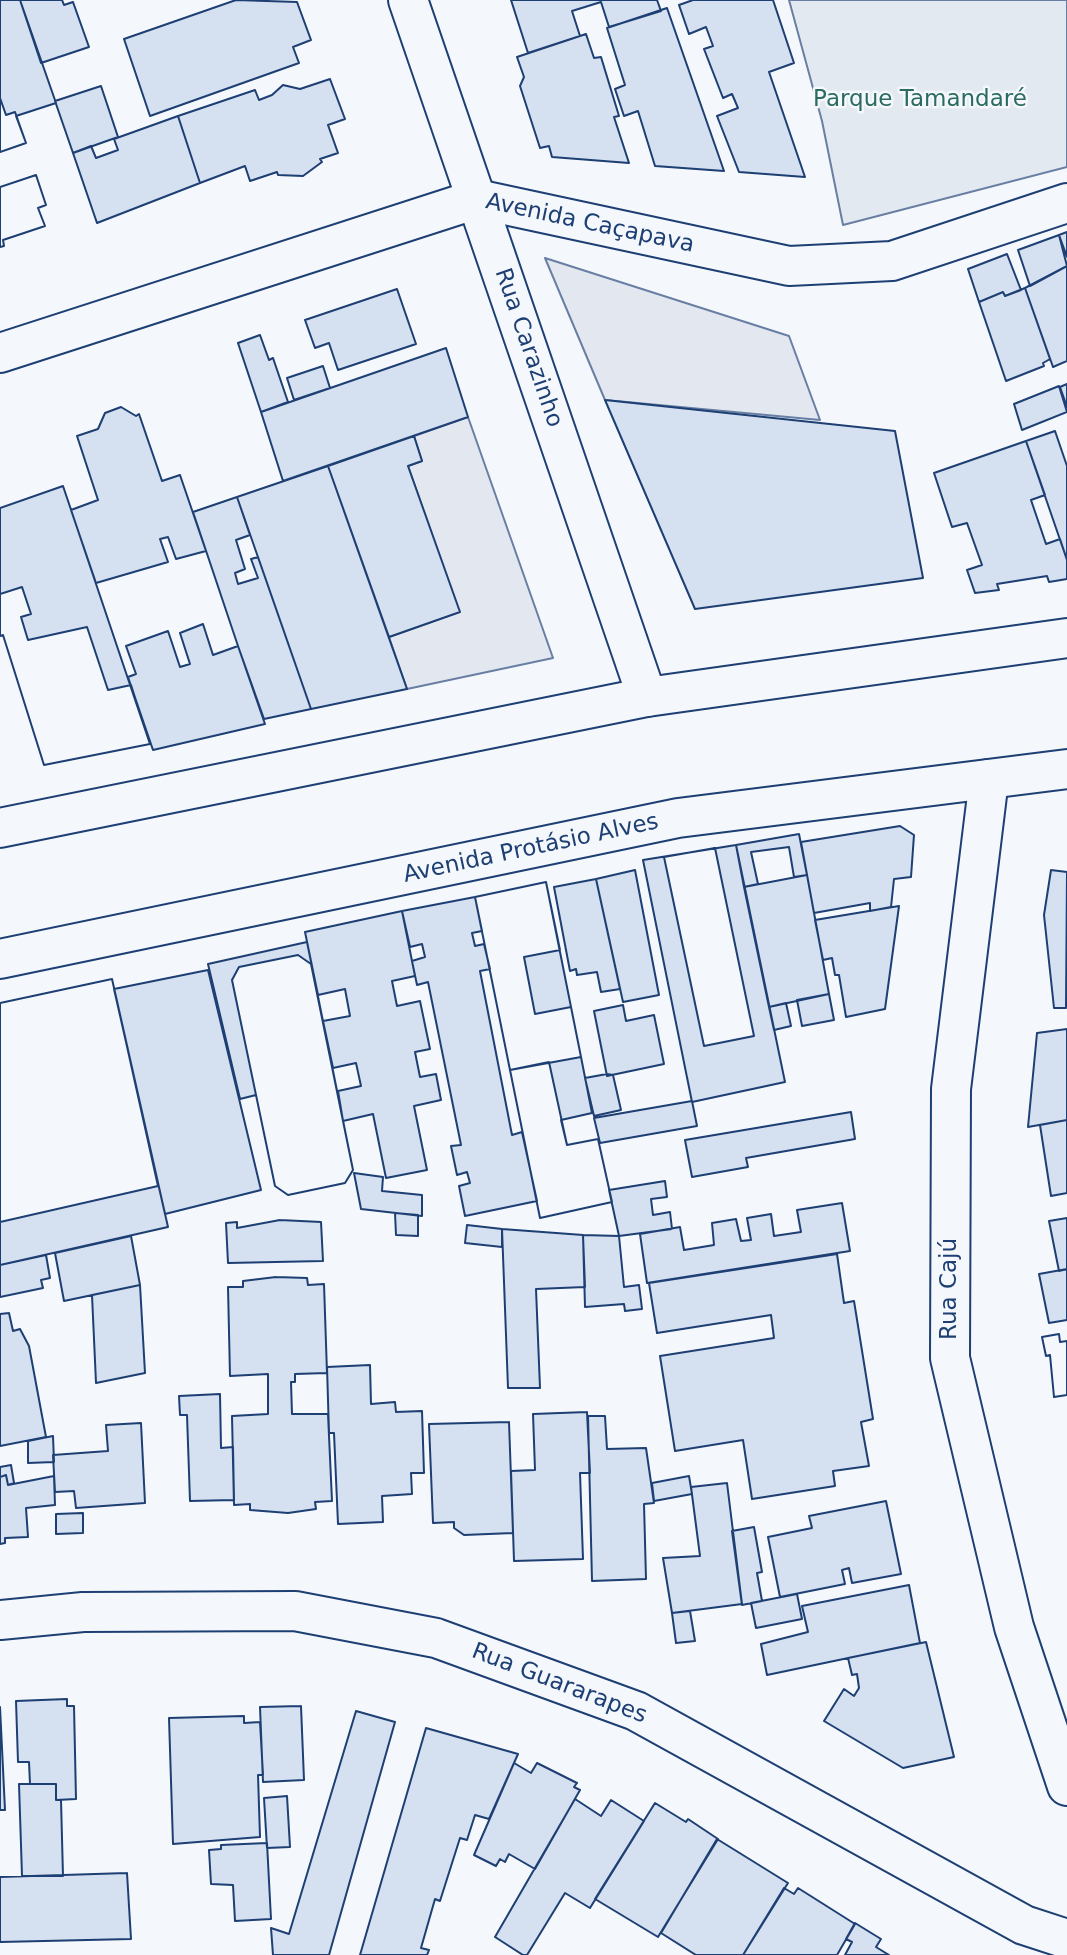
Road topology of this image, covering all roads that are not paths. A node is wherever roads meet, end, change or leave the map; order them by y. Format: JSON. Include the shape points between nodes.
{"nodes":[{"id":1,"x":408,"y":0,"type":"edge"},
{"id":2,"x":477,"y":199,"type":"junction"},
{"id":3,"x":1067,"y":203,"type":"edge"},
{"id":4,"x":0,"y":353,"type":"edge"},
{"id":5,"x":1067,"y":638,"type":"edge"},
{"id":6,"x":647,"y":696,"type":"junction"},
{"id":7,"x":1067,"y":769,"type":"edge"},
{"id":8,"x":989,"y":779,"type":"junction"},
{"id":9,"x":0,"y":828,"type":"edge"},
{"id":10,"x":0,"y":959,"type":"edge"},
{"id":11,"x":0,"y":1620,"type":"edge"},
{"id":12,"x":1067,"y":1786,"type":"edge"},
{"id":13,"x":1067,"y":1939,"type":"edge"}],
"edges":[{"from":1,"to":2,"type":"street","name":"Rua Carazinho"},
{"from":2,"to":3,"type":"street","name":"Avenida Caçapava","via":[[789,266],[892,261]]},
{"from":2,"to":4,"type":"street","name":"Avenida Caçapava"},
{"from":2,"to":6,"type":"street","name":"Rua Carazinho"},
{"from":5,"to":6,"type":"street"},
{"from":6,"to":9,"type":"street"},
{"from":7,"to":8,"type":"street","name":"Avenida Protásio Alves"},
{"from":8,"to":10,"type":"street","name":"Avenida Protásio Alves","via":[[678,818]]},
{"from":8,"to":12,"type":"street","name":"Rua Cajú","via":[[951,1089],[950,1358],[1014,1627]]},
{"from":11,"to":13,"type":"street","name":"Rua Guararapes","via":[[83,1612],[295,1611],[436,1638],[636,1711],[1024,1925]]}]}
